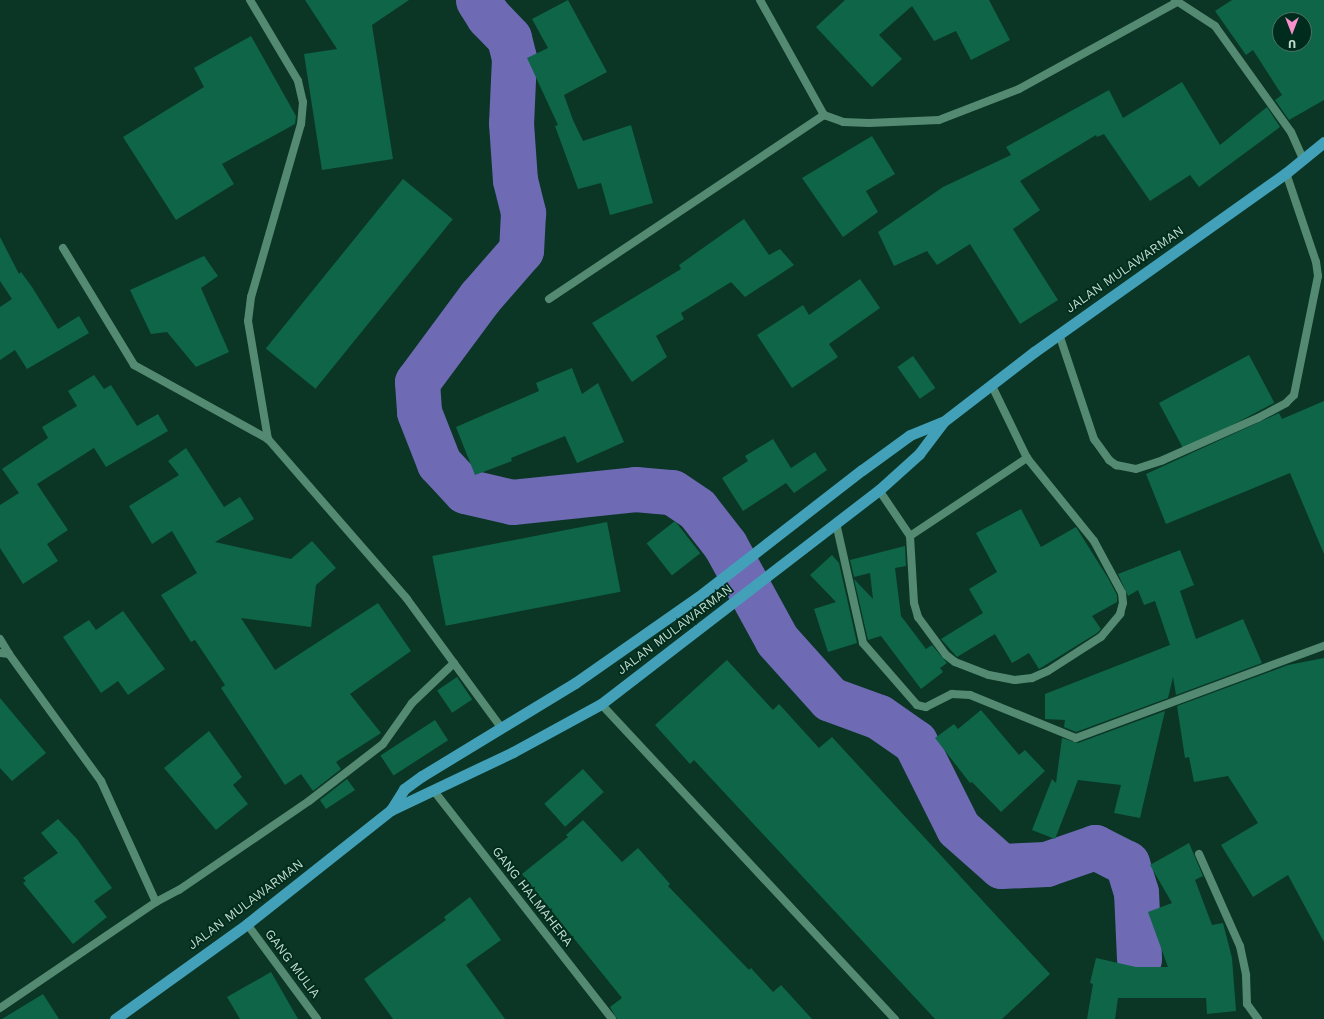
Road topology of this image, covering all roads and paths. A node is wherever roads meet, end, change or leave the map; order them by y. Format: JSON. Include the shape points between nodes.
{"nodes":[{"id":1,"x":250,"y":0,"type":"edge"},
{"id":2,"x":760,"y":0,"type":"edge"},
{"id":3,"x":1176,"y":1,"type":"edge"},
{"id":4,"x":824,"y":115,"type":"junction"},
{"id":5,"x":1324,"y":142,"type":"edge"},
{"id":6,"x":1303,"y":159,"type":"junction"},
{"id":7,"x":1286,"y":173,"type":"junction"},
{"id":8,"x":63,"y":248,"type":"dead end"},
{"id":9,"x":549,"y":299,"type":"dead end"},
{"id":10,"x":1059,"y":334,"type":"junction"},
{"id":11,"x":992,"y":386,"type":"junction"},
{"id":12,"x":943,"y":422,"type":"junction"},
{"id":13,"x":268,"y":440,"type":"junction"},
{"id":14,"x":1028,"y":458,"type":"junction"},
{"id":15,"x":879,"y":490,"type":"junction"},
{"id":16,"x":836,"y":523,"type":"junction"},
{"id":17,"x":910,"y":536,"type":"junction"},
{"id":18,"x":0,"y":639,"type":"edge"},
{"id":19,"x":1324,"y":646,"type":"edge"},
{"id":20,"x":0,"y":653,"type":"edge"},
{"id":21,"x":9,"y":654,"type":"junction"},
{"id":22,"x":454,"y":663,"type":"junction"},
{"id":23,"x":601,"y":704,"type":"junction"},
{"id":24,"x":502,"y":729,"type":"junction"},
{"id":25,"x":434,"y":791,"type":"junction"},
{"id":26,"x":390,"y":810,"type":"junction"},
{"id":27,"x":1199,"y":854,"type":"dead end"},
{"id":28,"x":156,"y":902,"type":"junction"},
{"id":29,"x":247,"y":924,"type":"junction"},
{"id":30,"x":0,"y":1008,"type":"edge"},
{"id":31,"x":115,"y":1019,"type":"edge"},
{"id":32,"x":317,"y":1019,"type":"edge"},
{"id":33,"x":612,"y":1019,"type":"edge"},
{"id":34,"x":894,"y":1019,"type":"edge"},
{"id":35,"x":1258,"y":1019,"type":"edge"}],
"edges":[{"from":1,"to":13,"type":"street","via":[[298,81],[303,102],[301,124],[251,297],[249,313]]},
{"from":2,"to":4,"type":"street"},
{"from":3,"to":4,"type":"street","via":[[1019,89],[939,120],[900,123],[843,122]]},
{"from":3,"to":6,"type":"street","via":[[1215,26],[1291,132]]},
{"from":4,"to":9,"type":"street"},
{"from":5,"to":6,"type":"highway","name":"JALAN MULAWARMAN"},
{"from":6,"to":7,"type":"highway","name":"JALAN MULAWARMAN"},
{"from":7,"to":10,"type":"highway","name":"JALAN MULAWARMAN"},
{"from":7,"to":10,"type":"street","via":[[1316,262],[1318,276],[1294,395],[1286,402],[1258,418],[1163,460],[1136,469],[1116,465],[1094,440]]},
{"from":8,"to":13,"type":"street","via":[[134,365]]},
{"from":10,"to":11,"type":"highway","name":"JALAN MULAWARMAN"},
{"from":11,"to":12,"type":"highway","name":"JALAN MULAWARMAN"},
{"from":11,"to":14,"type":"street"},
{"from":12,"to":15,"type":"highway","name":"JALAN MULAWARMAN","via":[[919,454]]},
{"from":12,"to":24,"type":"highway","name":"JALAN MULAWARMAN","via":[[910,435],[698,597],[574,683]]},
{"from":13,"to":22,"type":"street","via":[[407,600]]},
{"from":14,"to":17,"type":"street"},
{"from":14,"to":17,"type":"street","via":[[1094,541],[1122,593],[1120,614],[1101,637],[1032,678],[1014,680],[989,675],[955,662],[946,655],[918,617],[914,603]]},
{"from":15,"to":16,"type":"highway","name":"JALAN MULAWARMAN"},
{"from":15,"to":17,"type":"street"},
{"from":16,"to":19,"type":"street","via":[[863,643],[918,705],[926,707],[952,694],[970,696],[1076,738]]},
{"from":16,"to":23,"type":"highway","name":"JALAN MULAWARMAN"},
{"from":18,"to":21,"type":"street"},
{"from":20,"to":21,"type":"street"},
{"from":21,"to":28,"type":"street","via":[[101,782]]},
{"from":22,"to":24,"type":"street"},
{"from":22,"to":28,"type":"street","via":[[412,703],[383,744],[302,806],[179,890]]},
{"from":23,"to":25,"type":"highway","name":"JALAN MULAWARMAN","via":[[514,752]]},
{"from":23,"to":34,"type":"street"},
{"from":24,"to":26,"type":"highway","name":"JALAN MULAWARMAN","via":[[404,789]]},
{"from":25,"to":26,"type":"highway","name":"JALAN MULAWARMAN"},
{"from":25,"to":33,"type":"street","name":"GANG HALMAHERA"},
{"from":26,"to":29,"type":"highway","name":"JALAN MULAWARMAN"},
{"from":27,"to":35,"type":"street","via":[[1240,946],[1246,975],[1247,1004]]},
{"from":28,"to":30,"type":"street"},
{"from":29,"to":31,"type":"highway","name":"JALAN MULAWARMAN"},
{"from":29,"to":32,"type":"street","name":"GANG MULIA"}]}
